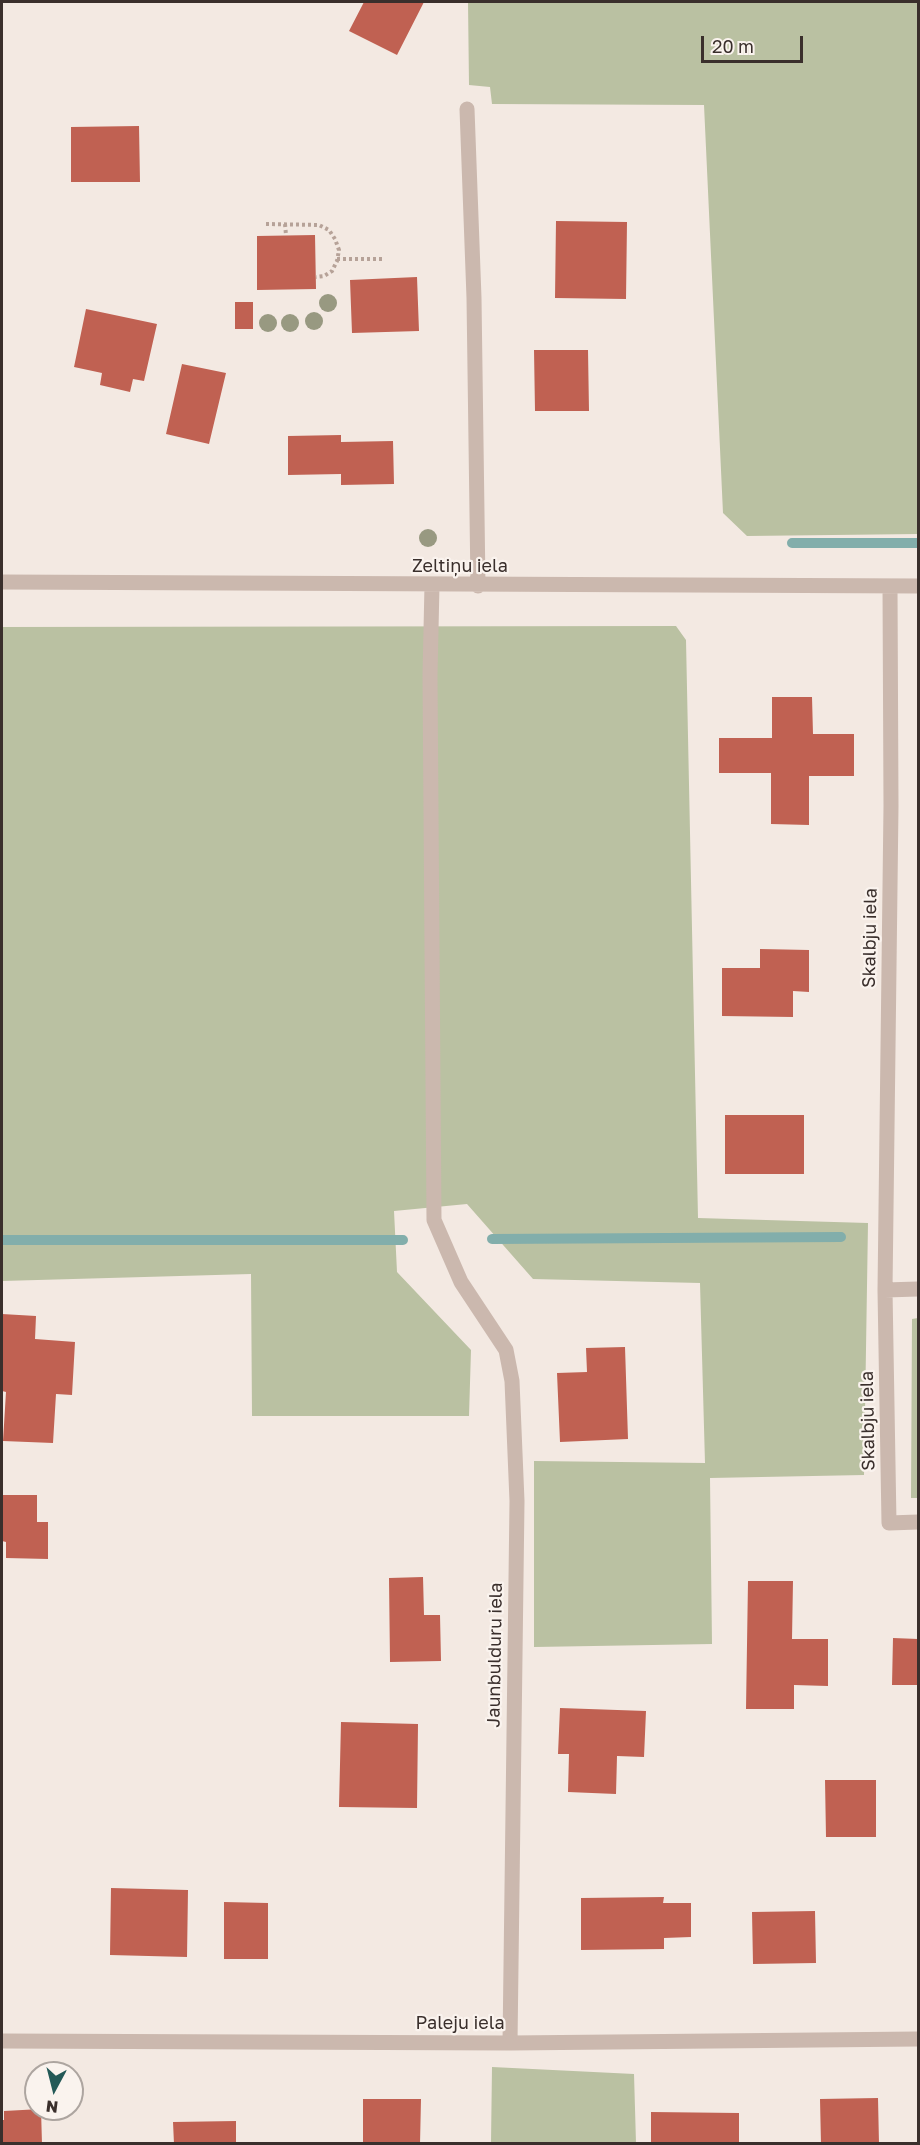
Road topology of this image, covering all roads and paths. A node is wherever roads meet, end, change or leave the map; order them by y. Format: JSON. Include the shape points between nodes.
{"nodes":[{"id":1,"x":467,"y":109,"type":"dead end"},
{"id":2,"x":266,"y":224,"type":"dead end"},
{"id":3,"x":285,"y":224,"type":"junction"},
{"id":4,"x":286,"y":235,"type":"dead end"},
{"id":5,"x":337,"y":259,"type":"junction"},
{"id":6,"x":382,"y":259,"type":"dead end"},
{"id":7,"x":316,"y":277,"type":"dead end"},
{"id":8,"x":2,"y":582,"type":"edge"},
{"id":9,"x":432,"y":585,"type":"junction"},
{"id":10,"x":478,"y":586,"type":"junction"},
{"id":11,"x":891,"y":586,"type":"junction"},
{"id":12,"x":918,"y":586,"type":"edge"},
{"id":13,"x":918,"y":1289,"type":"edge"},
{"id":14,"x":885,"y":1290,"type":"junction"},
{"id":15,"x":918,"y":1522,"type":"edge"},
{"id":16,"x":918,"y":2039,"type":"edge"},
{"id":17,"x":2,"y":2041,"type":"edge"},
{"id":18,"x":510,"y":2043,"type":"junction"}],
"edges":[{"from":1,"to":10,"type":"street"},
{"from":2,"to":3,"type":"path"},
{"from":3,"to":4,"type":"path"},
{"from":3,"to":5,"type":"path","via":[[319,225],[328,230],[339,250]]},
{"from":5,"to":6,"type":"path"},
{"from":5,"to":7,"type":"path","via":[[332,271]]},
{"from":8,"to":9,"type":"street","name":"Zeltiņu iela"},
{"from":9,"to":10,"type":"street","name":"Zeltiņu iela"},
{"from":9,"to":18,"type":"street","name":"Jaunbulduru iela","via":[[434,1220],[461,1282],[506,1350],[513,1381],[517,1501]]},
{"from":10,"to":11,"type":"street","name":"Zeltiņu iela"},
{"from":11,"to":12,"type":"street","name":"Zeltiņu iela"},
{"from":11,"to":14,"type":"street","name":"Skalbju iela"},
{"from":13,"to":14,"type":"street"},
{"from":14,"to":15,"type":"street","name":"Skalbju iela","via":[[890,1523]]},
{"from":16,"to":18,"type":"street","name":"Paleju iela"},
{"from":17,"to":18,"type":"street","name":"Paleju iela"}]}
